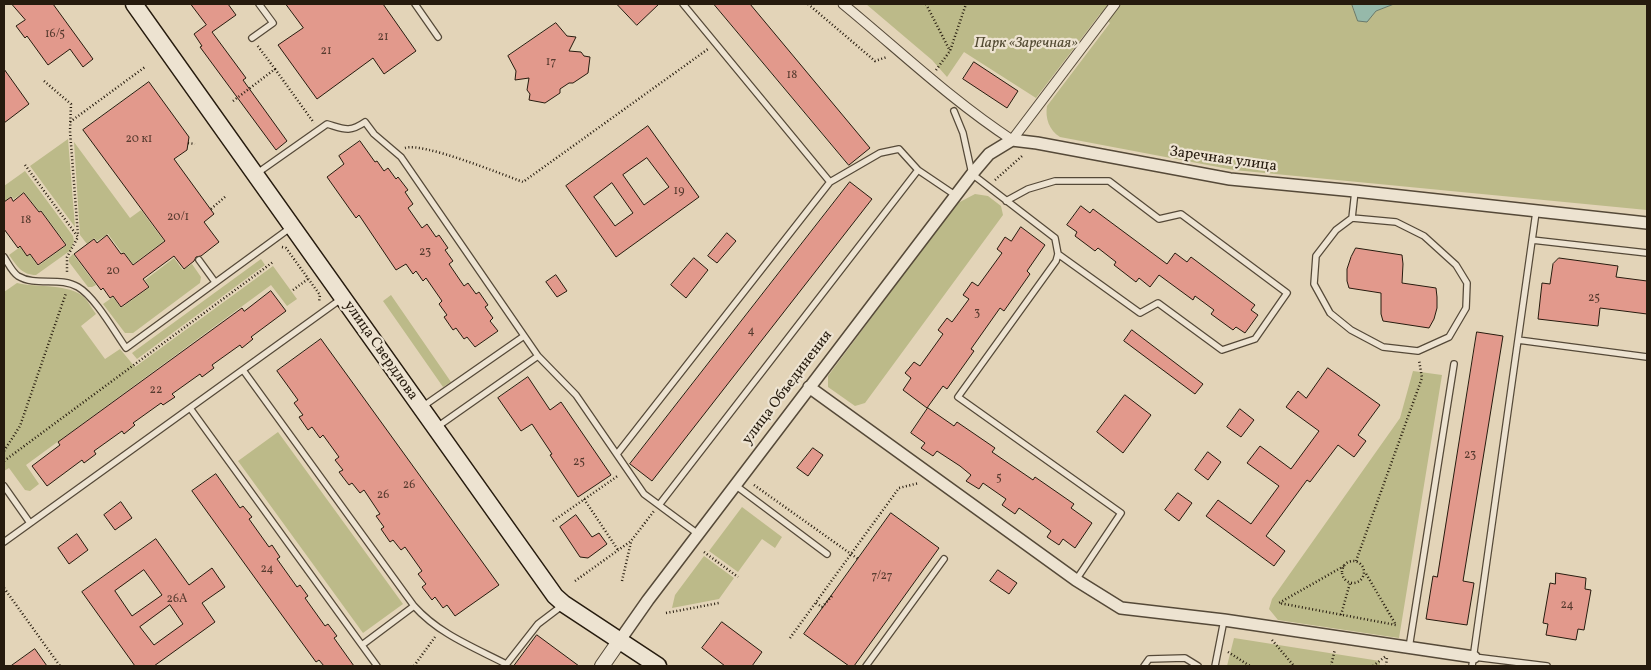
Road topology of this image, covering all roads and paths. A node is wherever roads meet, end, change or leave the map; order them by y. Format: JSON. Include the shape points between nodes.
{"nodes":[{"id":1,"x":259,"y":4,"type":"edge"},
{"id":2,"x":415,"y":4,"type":"edge"},
{"id":3,"x":683,"y":4,"type":"edge"},
{"id":4,"x":808,"y":4,"type":"edge"},
{"id":5,"x":843,"y":4,"type":"edge"},
{"id":6,"x":926,"y":4,"type":"edge"},
{"id":7,"x":966,"y":4,"type":"edge"},
{"id":8,"x":1115,"y":4,"type":"edge"},
{"id":9,"x":136,"y":5,"type":"edge"},
{"id":10,"x":438,"y":37,"type":"dead end"},
{"id":11,"x":252,"y":38,"type":"joint"},
{"id":12,"x":715,"y":44,"type":"junction"},
{"id":13,"x":950,"y":51,"type":"junction"},
{"id":14,"x":899,"y":52,"type":"junction"},
{"id":15,"x":944,"y":60,"type":"dead end"},
{"id":16,"x":146,"y":67,"type":"dead end"},
{"id":17,"x":275,"y":69,"type":"junction"},
{"id":18,"x":44,"y":81,"type":"dead end"},
{"id":19,"x":233,"y":100,"type":"dead end"},
{"id":20,"x":954,"y":111,"type":"dead end"},
{"id":21,"x":70,"y":122,"type":"junction"},
{"id":22,"x":318,"y":130,"type":"junction"},
{"id":23,"x":1012,"y":140,"type":"junction"},
{"id":24,"x":188,"y":143,"type":"dead end"},
{"id":25,"x":195,"y":144,"type":"dead end"},
{"id":26,"x":396,"y":151,"type":"junction"},
{"id":27,"x":1022,"y":156,"type":"dead end"},
{"id":28,"x":25,"y":164,"type":"dead end"},
{"id":29,"x":918,"y":170,"type":"junction"},
{"id":30,"x":255,"y":174,"type":"junction"},
{"id":31,"x":972,"y":174,"type":"junction"},
{"id":32,"x":830,"y":182,"type":"junction"},
{"id":33,"x":987,"y":186,"type":"junction"},
{"id":34,"x":1355,"y":191,"type":"junction"},
{"id":35,"x":955,"y":195,"type":"junction"},
{"id":36,"x":226,"y":196,"type":"dead end"},
{"id":37,"x":1006,"y":201,"type":"junction"},
{"id":38,"x":211,"y":209,"type":"dead end"},
{"id":39,"x":1536,"y":212,"type":"junction"},
{"id":40,"x":1352,"y":218,"type":"junction"},
{"id":41,"x":1647,"y":223,"type":"edge"},
{"id":42,"x":292,"y":227,"type":"junction"},
{"id":43,"x":78,"y":237,"type":"junction"},
{"id":44,"x":1532,"y":240,"type":"junction"},
{"id":45,"x":280,"y":246,"type":"dead end"},
{"id":46,"x":1647,"y":253,"type":"edge"},
{"id":47,"x":1058,"y":254,"type":"junction"},
{"id":48,"x":4,"y":257,"type":"edge"},
{"id":49,"x":199,"y":260,"type":"dead end"},
{"id":50,"x":273,"y":262,"type":"dead end"},
{"id":51,"x":308,"y":278,"type":"junction"},
{"id":52,"x":215,"y":282,"type":"junction"},
{"id":53,"x":69,"y":283,"type":"junction"},
{"id":54,"x":293,"y":290,"type":"dead end"},
{"id":55,"x":342,"y":298,"type":"junction"},
{"id":56,"x":314,"y":306,"type":"dead end"},
{"id":57,"x":524,"y":336,"type":"junction"},
{"id":58,"x":1518,"y":340,"type":"junction"},
{"id":59,"x":1418,"y":351,"type":"junction"},
{"id":60,"x":538,"y":356,"type":"junction"},
{"id":61,"x":1647,"y":357,"type":"edge"},
{"id":62,"x":1454,"y":364,"type":"dead end"},
{"id":63,"x":243,"y":370,"type":"junction"},
{"id":64,"x":809,"y":387,"type":"junction"},
{"id":65,"x":190,"y":408,"type":"junction"},
{"id":66,"x":420,"y":408,"type":"junction"},
{"id":67,"x":435,"y":429,"type":"junction"},
{"id":68,"x":4,"y":451,"type":"edge"},
{"id":69,"x":617,"y":454,"type":"junction"},
{"id":70,"x":4,"y":461,"type":"edge"},
{"id":71,"x":627,"y":470,"type":"junction"},
{"id":72,"x":935,"y":478,"type":"junction"},
{"id":73,"x":735,"y":485,"type":"junction"},
{"id":74,"x":754,"y":485,"type":"dead end"},
{"id":75,"x":4,"y":486,"type":"edge"},
{"id":76,"x":584,"y":499,"type":"junction"},
{"id":77,"x":659,"y":505,"type":"junction"},
{"id":78,"x":553,"y":521,"type":"dead end"},
{"id":79,"x":30,"y":523,"type":"junction"},
{"id":80,"x":698,"y":534,"type":"junction"},
{"id":81,"x":631,"y":541,"type":"junction"},
{"id":82,"x":4,"y":542,"type":"edge"},
{"id":83,"x":618,"y":550,"type":"junction"},
{"id":84,"x":704,"y":552,"type":"dead end"},
{"id":85,"x":828,"y":554,"type":"dead end"},
{"id":86,"x":852,"y":555,"type":"junction"},
{"id":87,"x":858,"y":559,"type":"dead end"},
{"id":88,"x":944,"y":559,"type":"dead end"},
{"id":89,"x":1356,"y":561,"type":"junction"},
{"id":90,"x":1344,"y":566,"type":"junction"},
{"id":91,"x":1365,"y":572,"type":"junction"},
{"id":92,"x":738,"y":578,"type":"dead end"},
{"id":93,"x":1076,"y":580,"type":"junction"},
{"id":94,"x":575,"y":581,"type":"dead end"},
{"id":95,"x":622,"y":581,"type":"dead end"},
{"id":96,"x":1350,"y":583,"type":"junction"},
{"id":97,"x":4,"y":588,"type":"edge"},
{"id":98,"x":832,"y":595,"type":"dead end"},
{"id":99,"x":719,"y":603,"type":"dead end"},
{"id":100,"x":816,"y":603,"type":"junction"},
{"id":101,"x":564,"y":604,"type":"junction"},
{"id":102,"x":414,"y":606,"type":"junction"},
{"id":103,"x":666,"y":613,"type":"dead end"},
{"id":104,"x":1341,"y":614,"type":"junction"},
{"id":105,"x":1224,"y":620,"type":"junction"},
{"id":106,"x":440,"y":630,"type":"junction"},
{"id":107,"x":790,"y":638,"type":"dead end"},
{"id":108,"x":1271,"y":638,"type":"dead end"},
{"id":109,"x":620,"y":640,"type":"junction"},
{"id":110,"x":362,"y":645,"type":"junction"},
{"id":111,"x":1335,"y":648,"type":"dead end"},
{"id":112,"x":1409,"y":648,"type":"junction"},
{"id":113,"x":1226,"y":651,"type":"dead end"},
{"id":114,"x":1473,"y":662,"type":"edge"},
{"id":115,"x":505,"y":665,"type":"edge"},
{"id":116,"x":60,"y":666,"type":"edge"},
{"id":117,"x":377,"y":666,"type":"edge"},
{"id":118,"x":414,"y":666,"type":"edge"},
{"id":119,"x":602,"y":666,"type":"edge"},
{"id":120,"x":658,"y":666,"type":"edge"},
{"id":121,"x":866,"y":666,"type":"edge"},
{"id":122,"x":1144,"y":666,"type":"edge"},
{"id":123,"x":1198,"y":666,"type":"edge"},
{"id":124,"x":1215,"y":666,"type":"edge"},
{"id":125,"x":1250,"y":666,"type":"edge"},
{"id":126,"x":1294,"y":666,"type":"edge"},
{"id":127,"x":1331,"y":666,"type":"edge"},
{"id":128,"x":1373,"y":666,"type":"edge"},
{"id":129,"x":1386,"y":666,"type":"edge"},
{"id":130,"x":1547,"y":666,"type":"edge"}],
"edges":[{"from":1,"to":11,"type":"lane","via":[[273,23]]},
{"from":2,"to":10,"type":"lane"},
{"from":3,"to":12,"type":"lane"},
{"from":4,"to":14,"type":"path","via":[[875,61]]},
{"from":5,"to":14,"type":"street","name":"Заречная улица"},
{"from":6,"to":13,"type":"path"},
{"from":7,"to":13,"type":"path"},
{"from":8,"to":23,"type":"street"},
{"from":9,"to":30,"type":"main road","name":"улица Свердлова"},
{"from":11,"to":17,"type":"path"},
{"from":12,"to":26,"type":"path","via":[[523,182],[433,151],[409,146]]},
{"from":12,"to":32,"type":"lane"},
{"from":13,"to":15,"type":"path"},
{"from":14,"to":23,"type":"street","name":"Заречная улица","via":[[987,124]]},
{"from":16,"to":21,"type":"path"},
{"from":17,"to":19,"type":"path"},
{"from":17,"to":22,"type":"path"},
{"from":18,"to":21,"type":"path","via":[[71,104]]},
{"from":20,"to":31,"type":"lane","via":[[963,133]]},
{"from":21,"to":43,"type":"path"},
{"from":22,"to":26,"type":"lane","via":[[327,124],[346,130],[365,122],[374,134]]},
{"from":22,"to":30,"type":"lane"},
{"from":23,"to":31,"type":"street","name":"улица Объединения","via":[[990,154]]},
{"from":23,"to":34,"type":"street","name":"Заречная улица","via":[[1230,180]]},
{"from":24,"to":25,"type":"path"},
{"from":26,"to":57,"type":"lane"},
{"from":27,"to":33,"type":"path"},
{"from":28,"to":43,"type":"path"},
{"from":29,"to":32,"type":"lane","via":[[899,149],[880,153]]},
{"from":29,"to":35,"type":"lane"},
{"from":29,"to":77,"type":"lane"},
{"from":30,"to":42,"type":"main road","name":"улица Свердлова"},
{"from":31,"to":33,"type":"lane"},
{"from":31,"to":35,"type":"street","name":"улица Объединения"},
{"from":32,"to":69,"type":"lane"},
{"from":33,"to":37,"type":"lane"},
{"from":34,"to":39,"type":"street","name":"Заречная улица"},
{"from":34,"to":40,"type":"lane"},
{"from":35,"to":64,"type":"street","name":"улица Объединения"},
{"from":36,"to":38,"type":"path"},
{"from":37,"to":47,"type":"lane","via":[[1055,238]]},
{"from":37,"to":47,"type":"lane","via":[[1028,189],[1055,181],[1109,181],[1159,219],[1182,214],[1287,293],[1255,339],[1222,350],[1158,303],[1140,313]]},
{"from":39,"to":41,"type":"street","name":"Заречная улица"},
{"from":39,"to":44,"type":"lane"},
{"from":40,"to":59,"type":"lane","via":[[1336,230],[1316,256],[1314,284],[1330,313],[1351,330],[1382,348]]},
{"from":40,"to":59,"type":"lane","via":[[1396,222],[1424,236],[1456,265],[1467,283],[1466,308],[1449,337]]},
{"from":42,"to":52,"type":"lane"},
{"from":42,"to":55,"type":"main road","name":"улица Свердлова"},
{"from":43,"to":53,"type":"path","via":[[67,257]]},
{"from":44,"to":46,"type":"lane"},
{"from":44,"to":58,"type":"lane"},
{"from":45,"to":51,"type":"path","via":[[286,248]]},
{"from":47,"to":93,"type":"lane","via":[[958,397],[1121,513]]},
{"from":48,"to":53,"type":"lane","via":[[17,275],[29,280]]},
{"from":49,"to":52,"type":"lane"},
{"from":50,"to":70,"type":"path"},
{"from":51,"to":54,"type":"path"},
{"from":51,"to":56,"type":"path","via":[[320,295]]},
{"from":52,"to":53,"type":"lane","via":[[126,348],[87,293]]},
{"from":53,"to":68,"type":"path","via":[[20,426]]},
{"from":55,"to":63,"type":"lane"},
{"from":55,"to":66,"type":"main road","name":"улица Свердлова"},
{"from":57,"to":60,"type":"lane"},
{"from":57,"to":66,"type":"lane"},
{"from":58,"to":61,"type":"lane"},
{"from":58,"to":114,"type":"lane"},
{"from":59,"to":89,"type":"path","via":[[1422,378]]},
{"from":60,"to":67,"type":"lane"},
{"from":60,"to":69,"type":"lane","via":[[576,396]]},
{"from":62,"to":112,"type":"lane"},
{"from":63,"to":65,"type":"lane"},
{"from":63,"to":102,"type":"lane"},
{"from":64,"to":72,"type":"street"},
{"from":64,"to":73,"type":"street","name":"улица Объединения"},
{"from":65,"to":79,"type":"lane"},
{"from":65,"to":110,"type":"lane"},
{"from":66,"to":67,"type":"main road","name":"улица Свердлова"},
{"from":67,"to":101,"type":"main road","name":"улица Свердлова"},
{"from":69,"to":71,"type":"lane"},
{"from":71,"to":76,"type":"path"},
{"from":71,"to":77,"type":"lane","via":[[644,494]]},
{"from":72,"to":86,"type":"path","via":[[899,488]]},
{"from":72,"to":93,"type":"street"},
{"from":73,"to":80,"type":"street","name":"улица Объединения"},
{"from":73,"to":85,"type":"lane"},
{"from":74,"to":86,"type":"path"},
{"from":75,"to":79,"type":"lane"},
{"from":76,"to":78,"type":"path"},
{"from":76,"to":83,"type":"path"},
{"from":77,"to":80,"type":"lane"},
{"from":77,"to":81,"type":"path"},
{"from":79,"to":82,"type":"lane"},
{"from":80,"to":109,"type":"street","name":"улица Объединения"},
{"from":81,"to":83,"type":"path"},
{"from":81,"to":95,"type":"path"},
{"from":83,"to":94,"type":"path"},
{"from":84,"to":92,"type":"path"},
{"from":86,"to":87,"type":"path"},
{"from":86,"to":100,"type":"path"},
{"from":88,"to":121,"type":"lane"},
{"from":89,"to":90,"type":"path"},
{"from":89,"to":91,"type":"path"},
{"from":90,"to":96,"type":"path","via":[[1344,580]]},
{"from":90,"to":104,"type":"path","via":[[1279,603]]},
{"from":91,"to":96,"type":"path","via":[[1358,583]]},
{"from":91,"to":104,"type":"path","via":[[1396,625]]},
{"from":93,"to":105,"type":"street","via":[[1121,608]]},
{"from":96,"to":104,"type":"path"},
{"from":97,"to":116,"type":"path"},
{"from":98,"to":100,"type":"path","via":[[822,607]]},
{"from":99,"to":103,"type":"path"},
{"from":100,"to":107,"type":"path"},
{"from":101,"to":109,"type":"main road","name":"улица Свердлова"},
{"from":101,"to":115,"type":"lane","via":[[538,624]]},
{"from":102,"to":106,"type":"lane"},
{"from":102,"to":110,"type":"lane"},
{"from":105,"to":112,"type":"street"},
{"from":105,"to":124,"type":"lane"},
{"from":106,"to":115,"type":"lane"},
{"from":106,"to":118,"type":"path"},
{"from":108,"to":126,"type":"path"},
{"from":109,"to":119,"type":"street","name":"улица Объединения"},
{"from":109,"to":120,"type":"main road","name":"улица Свердлова"},
{"from":110,"to":117,"type":"lane"},
{"from":111,"to":127,"type":"path"},
{"from":112,"to":114,"type":"street"},
{"from":113,"to":125,"type":"path"},
{"from":114,"to":130,"type":"lane"},
{"from":122,"to":123,"type":"lane","via":[[1149,660],[1185,658]]},
{"from":128,"to":129,"type":"path","via":[[1387,656]]}]}
